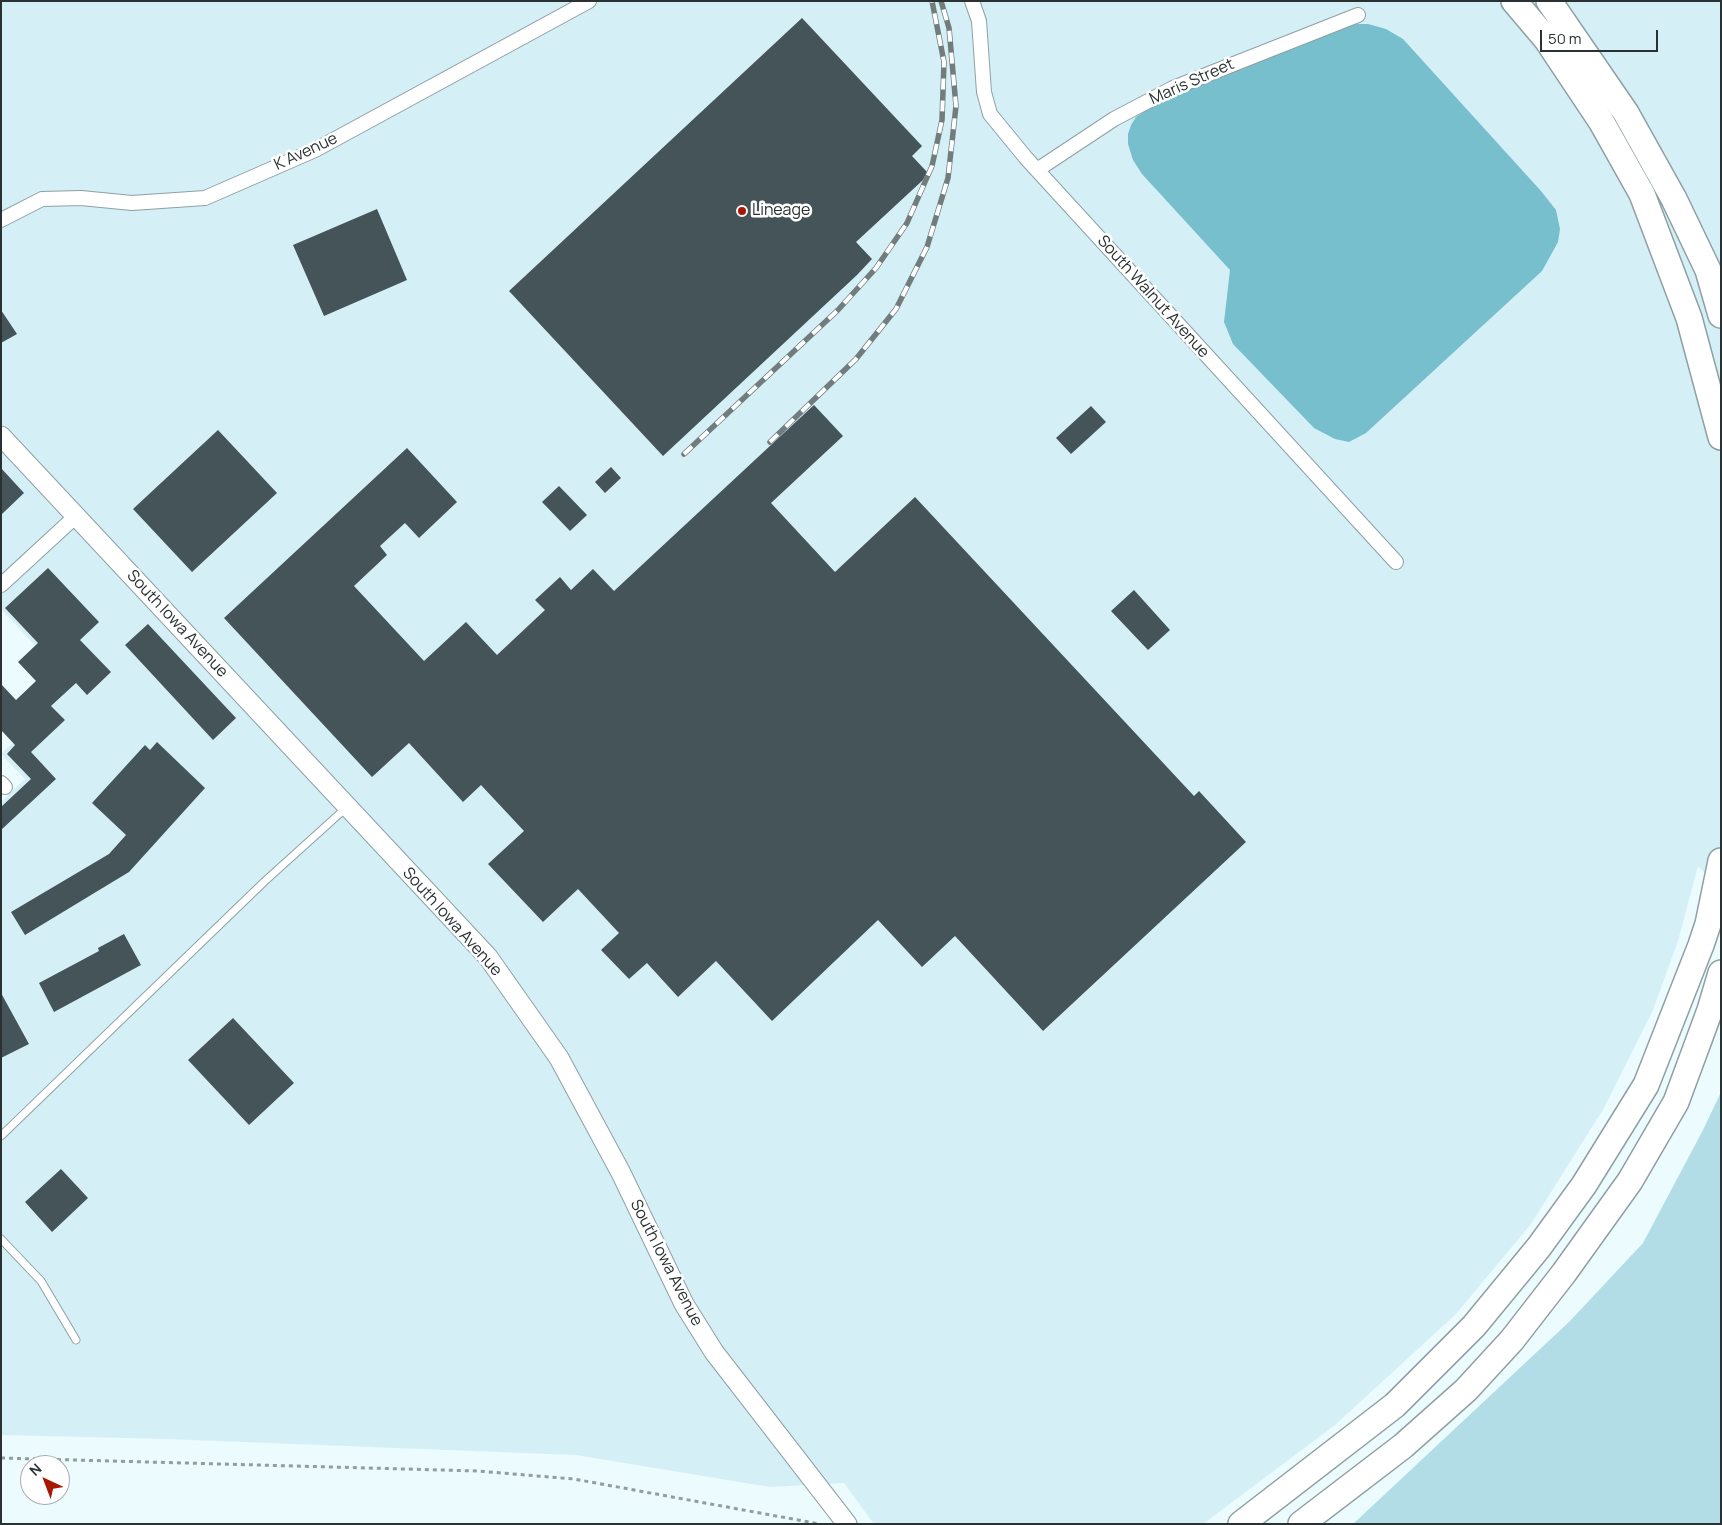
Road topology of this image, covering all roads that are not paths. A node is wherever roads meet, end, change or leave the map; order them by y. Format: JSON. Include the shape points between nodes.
{"nodes":[{"id":1,"x":588,"y":1,"type":"edge"},
{"id":2,"x":972,"y":1,"type":"edge"},
{"id":3,"x":1514,"y":1,"type":"edge"},
{"id":4,"x":1549,"y":1,"type":"edge"},
{"id":5,"x":1358,"y":15,"type":"dead end"},
{"id":6,"x":1037,"y":170,"type":"junction"},
{"id":7,"x":1,"y":220,"type":"edge"},
{"id":8,"x":1721,"y":315,"type":"edge"},
{"id":9,"x":1,"y":436,"type":"edge"},
{"id":10,"x":1721,"y":437,"type":"edge"},
{"id":11,"x":76,"y":516,"type":"junction"},
{"id":12,"x":1396,"y":562,"type":"dead end"},
{"id":13,"x":1,"y":585,"type":"edge"},
{"id":14,"x":348,"y":807,"type":"junction"},
{"id":15,"x":1721,"y":861,"type":"edge"},
{"id":16,"x":1721,"y":973,"type":"edge"},
{"id":17,"x":1,"y":1136,"type":"edge"},
{"id":18,"x":1,"y":1239,"type":"edge"},
{"id":19,"x":76,"y":1340,"type":"dead end"},
{"id":20,"x":846,"y":1524,"type":"edge"},
{"id":21,"x":1241,"y":1524,"type":"edge"},
{"id":22,"x":1300,"y":1524,"type":"edge"}],
"edges":[{"from":1,"to":7,"type":"street","name":"K Avenue","via":[[315,150],[205,198],[132,203],[81,198],[42,199]]},
{"from":2,"to":6,"type":"street","name":"South Walnut Avenue","via":[[979,21],[984,92],[990,114]]},
{"from":3,"to":10,"type":"highway","via":[[1547,40],[1596,113],[1642,194],[1689,318]]},
{"from":4,"to":8,"type":"highway","via":[[1626,114],[1674,199],[1708,270]]},
{"from":5,"to":6,"type":"street","name":"Maris Street","via":[[1172,88],[1114,119]]},
{"from":6,"to":12,"type":"street","name":"South Walnut Avenue"},
{"from":9,"to":11,"type":"main road","name":"South Iowa Avenue"},
{"from":11,"to":13,"type":"street"},
{"from":11,"to":14,"type":"main road","name":"South Iowa Avenue"},
{"from":14,"to":17,"type":"lane","via":[[265,881]]},
{"from":14,"to":20,"type":"main road","name":"South Iowa Avenue","via":[[488,957],[530,1016],[586,1106],[684,1304],[714,1352]]},
{"from":15,"to":21,"type":"highway","via":[[1701,945],[1646,1085],[1584,1185],[1474,1326],[1395,1405]]},
{"from":16,"to":22,"type":"highway","via":[[1676,1102],[1630,1181],[1564,1273],[1512,1340],[1466,1390],[1403,1446]]},
{"from":18,"to":19,"type":"lane","via":[[41,1281]]}]}
